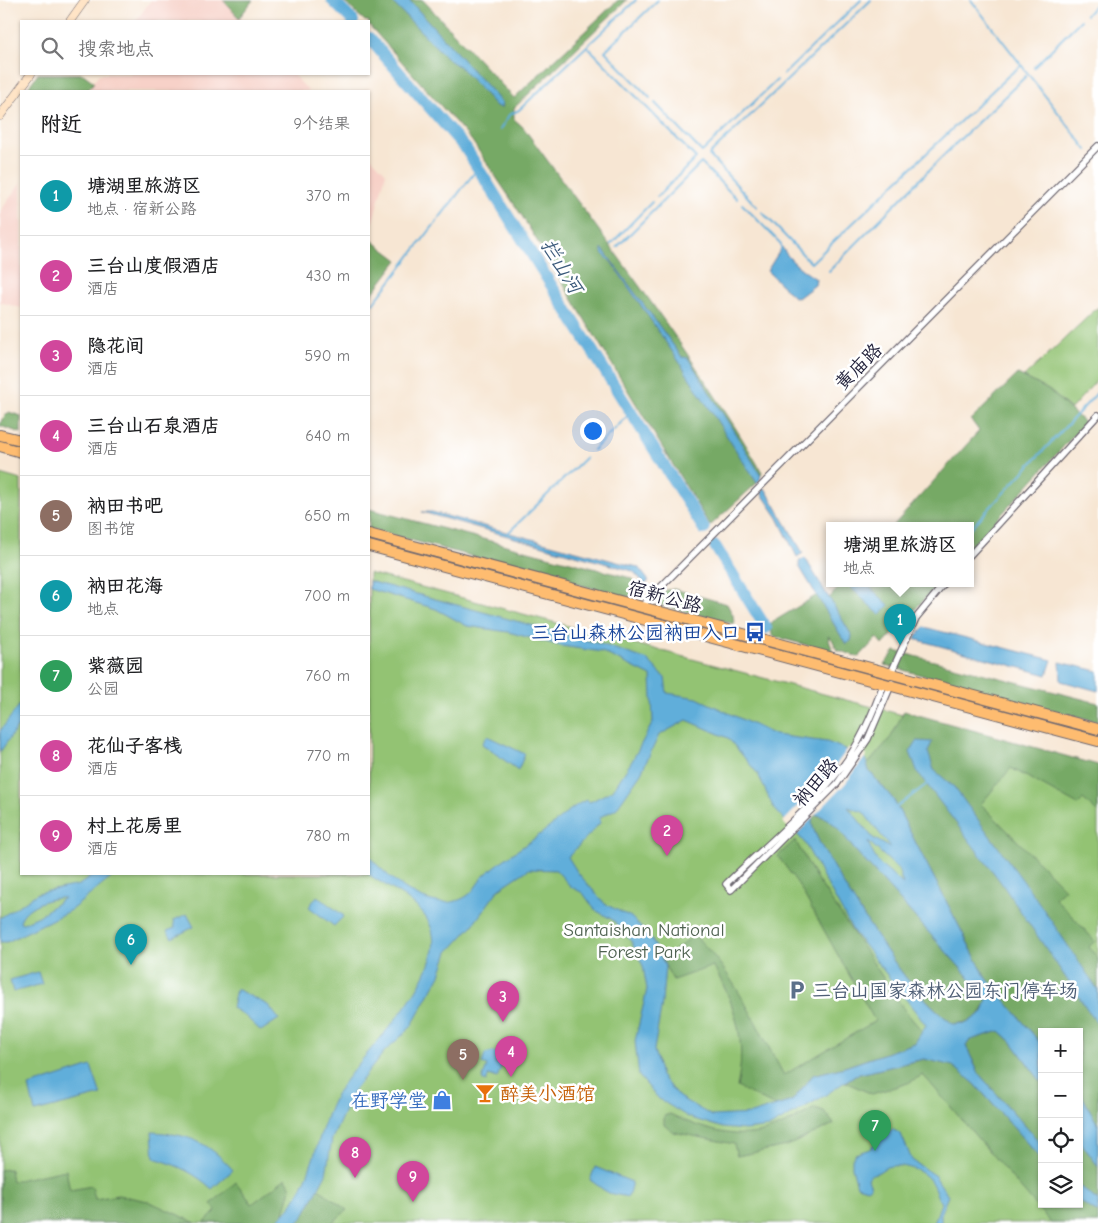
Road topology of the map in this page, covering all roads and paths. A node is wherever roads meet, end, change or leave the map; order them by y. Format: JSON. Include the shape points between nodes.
{"nodes":[{"id":1,"x":85,"y":0,"type":"edge"},
{"id":2,"x":71,"y":20,"type":"edge"},
{"id":3,"x":30,"y":75,"type":"edge"},
{"id":4,"x":0,"y":116,"type":"edge"},
{"id":5,"x":1098,"y":146,"type":"edge"},
{"id":6,"x":1098,"y":415,"type":"edge"},
{"id":7,"x":0,"y":435,"type":"edge"},
{"id":8,"x":20,"y":440,"type":"edge"},
{"id":9,"x":0,"y":446,"type":"edge"},
{"id":10,"x":20,"y":452,"type":"edge"},
{"id":11,"x":370,"y":534,"type":"edge"},
{"id":12,"x":370,"y":546,"type":"edge"},
{"id":13,"x":974,"y":551,"type":"edge"},
{"id":14,"x":942,"y":587,"type":"edge"},
{"id":15,"x":640,"y":608,"type":"junction"},
{"id":16,"x":891,"y":674,"type":"junction"},
{"id":17,"x":887,"y":685,"type":"junction"},
{"id":18,"x":1098,"y":729,"type":"edge"},
{"id":19,"x":1098,"y":741,"type":"edge"},
{"id":20,"x":787,"y":830,"type":"junction"}],
"edges":[{"from":1,"to":2,"type":"street"},
{"from":3,"to":4,"type":"street"},
{"from":5,"to":15,"type":"street","name":"黄庙路"},
{"from":6,"to":13,"type":"street"},
{"from":7,"to":8,"type":"highway"},
{"from":9,"to":10,"type":"highway"},
{"from":11,"to":15,"type":"highway","name":"宿新公路"},
{"from":12,"to":17,"type":"highway","name":"宿新公路"},
{"from":14,"to":16,"type":"street","name":"衲田路","via":[[916,618]]},
{"from":15,"to":16,"type":"highway","name":"宿新公路"},
{"from":16,"to":17,"type":"street","name":"衲田路"},
{"from":16,"to":18,"type":"highway","name":"宿新公路"},
{"from":17,"to":19,"type":"highway","name":"宿新公路"},
{"from":17,"to":20,"type":"street","name":"衲田路","via":[[865,737]]},
{"from":20,"to":20,"type":"street","name":"衲田路","via":[[731,890],[726,884]]}]}
